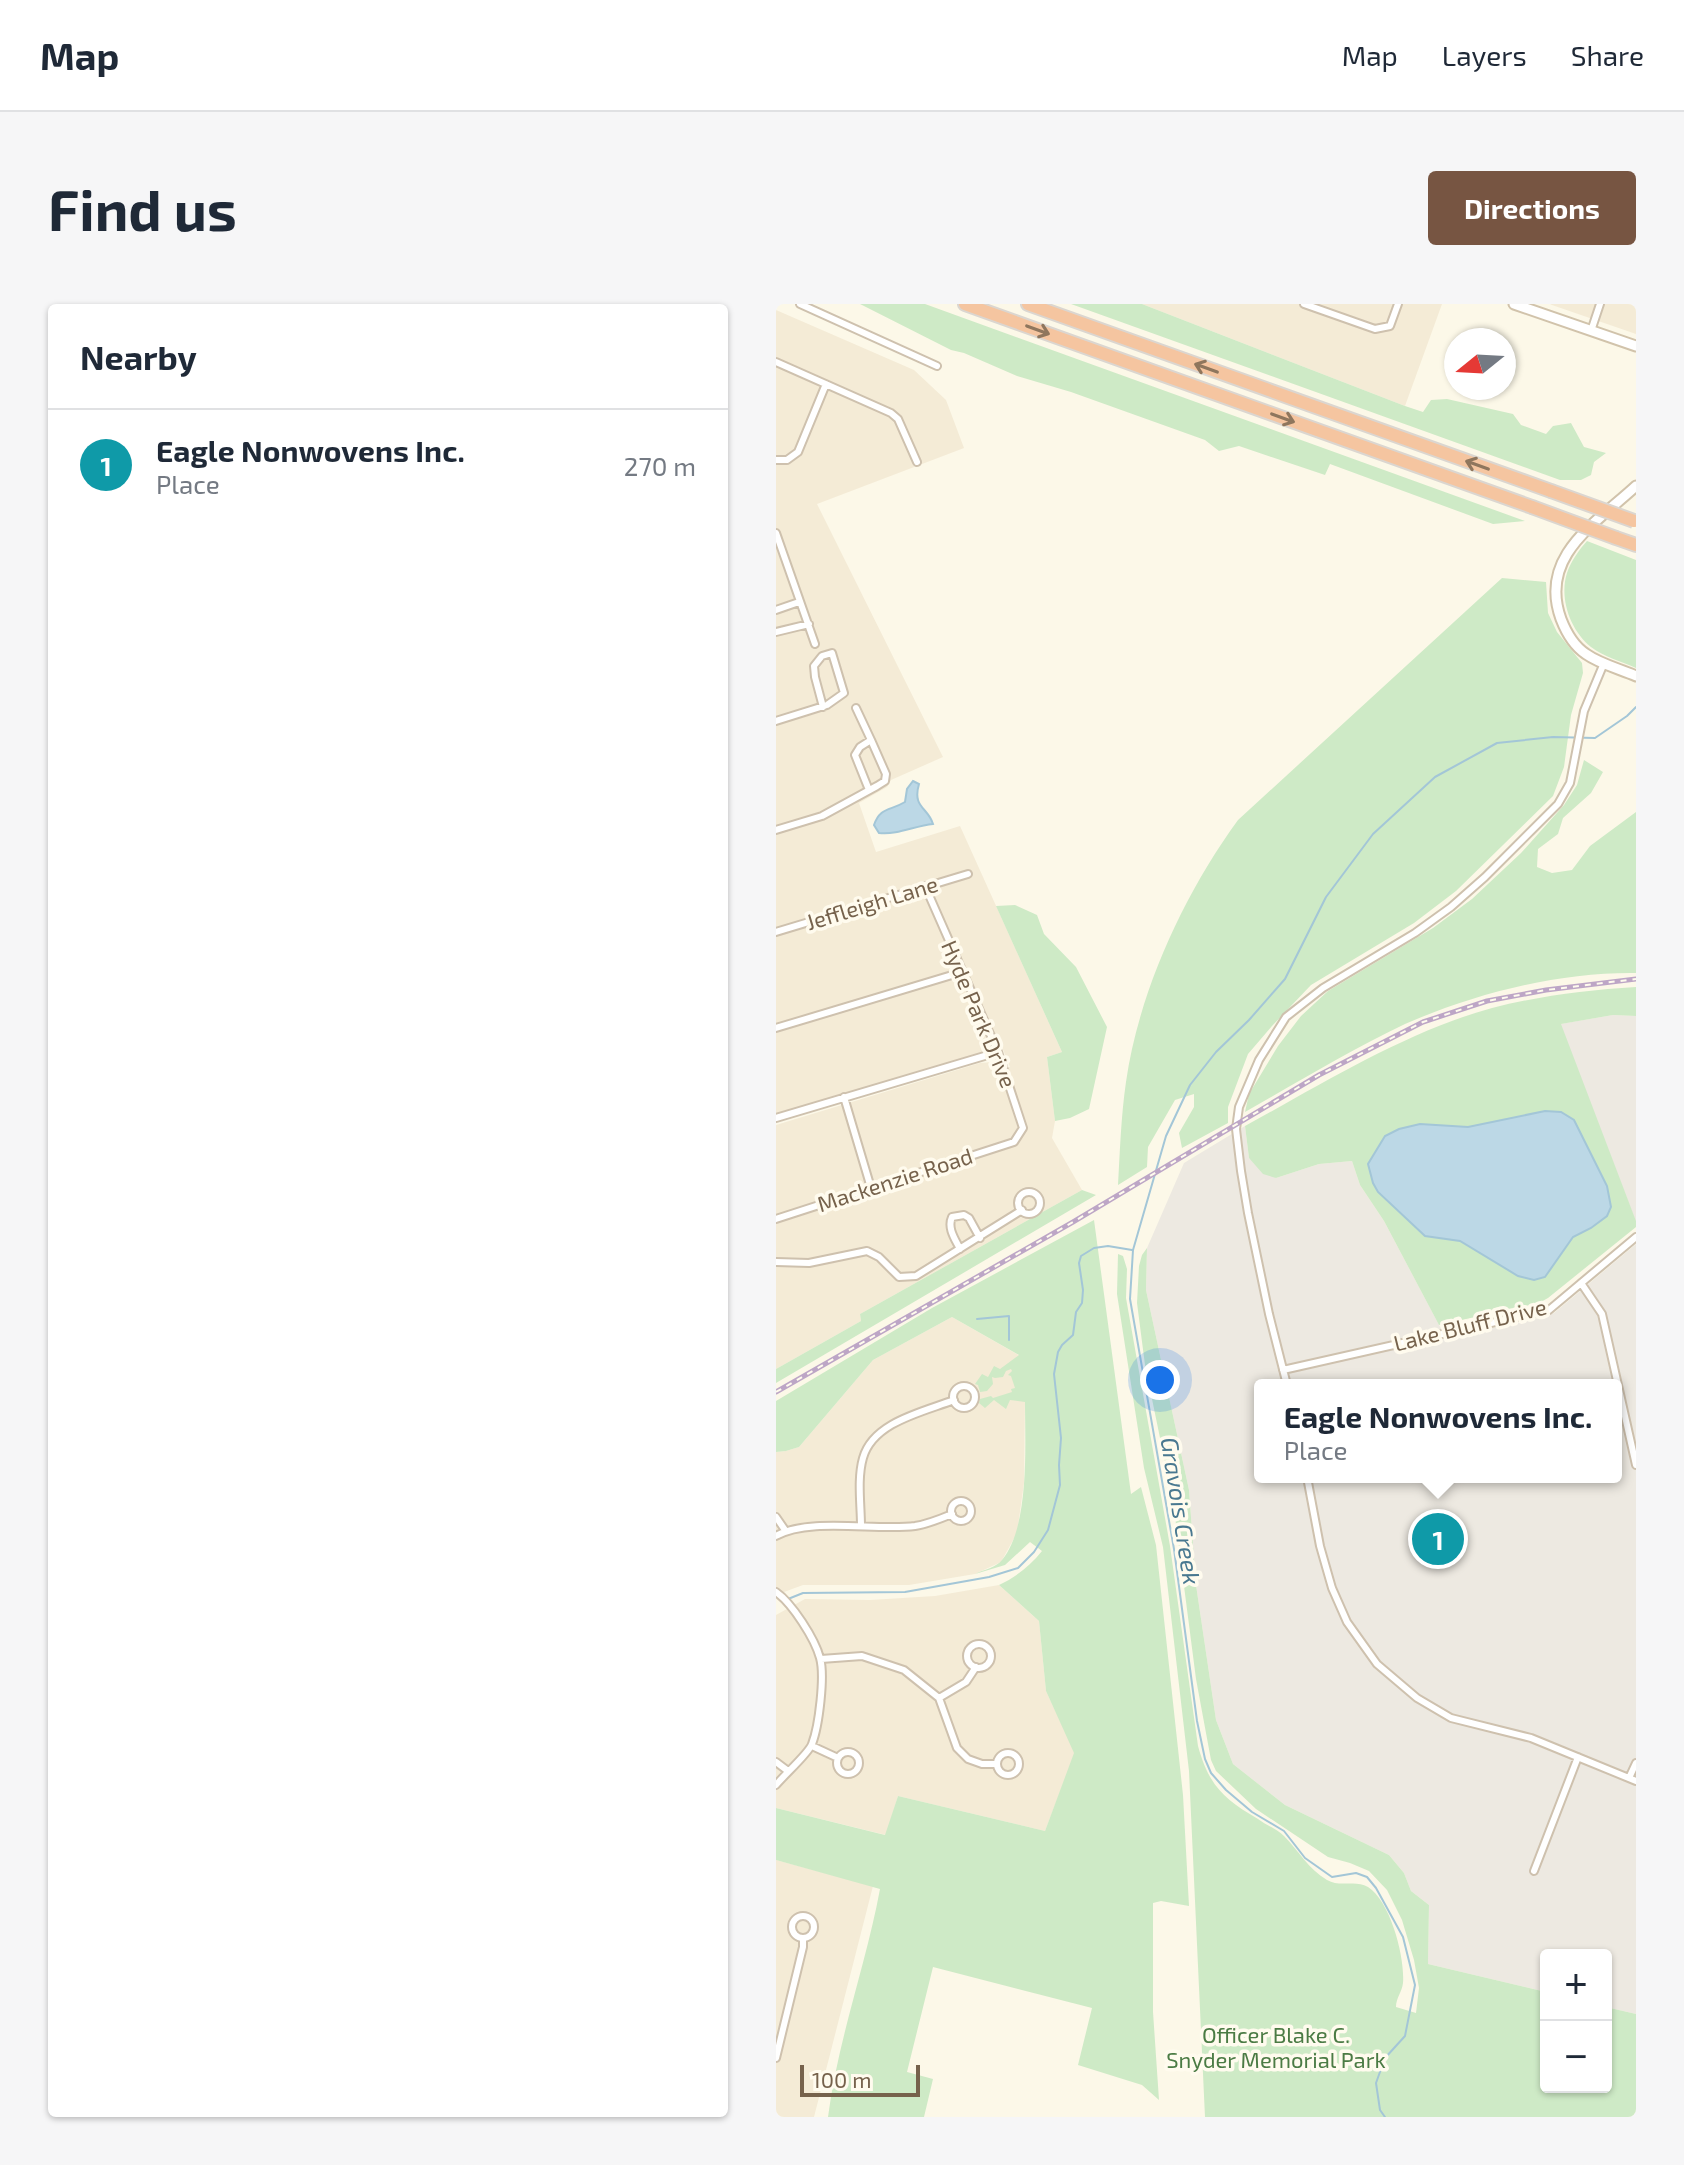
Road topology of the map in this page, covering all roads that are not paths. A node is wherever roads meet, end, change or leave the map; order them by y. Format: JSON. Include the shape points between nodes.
{"nodes":[{"id":1,"x":800,"y":304,"type":"edge"},
{"id":2,"x":965,"y":304,"type":"edge"},
{"id":3,"x":1028,"y":304,"type":"edge"},
{"id":4,"x":1304,"y":304,"type":"edge"},
{"id":5,"x":1398,"y":304,"type":"edge"},
{"id":6,"x":1514,"y":304,"type":"edge"},
{"id":7,"x":1600,"y":304,"type":"edge"},
{"id":8,"x":1591,"y":331,"type":"junction"},
{"id":9,"x":1636,"y":346,"type":"edge"},
{"id":10,"x":776,"y":362,"type":"edge"},
{"id":11,"x":937,"y":366,"type":"dead end"},
{"id":12,"x":826,"y":384,"type":"junction"},
{"id":13,"x":776,"y":460,"type":"edge"},
{"id":14,"x":917,"y":462,"type":"dead end"},
{"id":15,"x":1636,"y":486,"type":"edge"},
{"id":16,"x":1635,"y":521,"type":"edge"},
{"id":17,"x":776,"y":533,"type":"edge"},
{"id":18,"x":1636,"y":545,"type":"edge"},
{"id":19,"x":779,"y":554,"type":"edge"},
{"id":20,"x":799,"y":602,"type":"junction"},
{"id":21,"x":776,"y":610,"type":"edge"},
{"id":22,"x":809,"y":624,"type":"junction"},
{"id":23,"x":776,"y":632,"type":"edge"},
{"id":24,"x":815,"y":644,"type":"dead end"},
{"id":25,"x":1604,"y":663,"type":"junction"},
{"id":26,"x":1636,"y":676,"type":"edge"},
{"id":27,"x":823,"y":707,"type":"junction"},
{"id":28,"x":856,"y":708,"type":"dead end"},
{"id":29,"x":776,"y":721,"type":"edge"},
{"id":30,"x":871,"y":740,"type":"junction"},
{"id":31,"x":869,"y":790,"type":"junction"},
{"id":32,"x":776,"y":830,"type":"edge"},
{"id":33,"x":968,"y":874,"type":"dead end"},
{"id":34,"x":925,"y":886,"type":"junction"},
{"id":35,"x":776,"y":932,"type":"edge"},
{"id":36,"x":962,"y":972,"type":"junction"},
{"id":37,"x":776,"y":1028,"type":"edge"},
{"id":38,"x":998,"y":1052,"type":"junction"},
{"id":39,"x":844,"y":1097,"type":"junction"},
{"id":40,"x":776,"y":1118,"type":"edge"},
{"id":41,"x":1014,"y":1142,"type":"joint"},
{"id":42,"x":871,"y":1188,"type":"junction"},
{"id":43,"x":1022,"y":1210,"type":"dead end"},
{"id":44,"x":776,"y":1219,"type":"edge"},
{"id":45,"x":1636,"y":1237,"type":"edge"},
{"id":46,"x":980,"y":1238,"type":"junction"},
{"id":47,"x":960,"y":1249,"type":"junction"},
{"id":48,"x":776,"y":1262,"type":"edge"},
{"id":49,"x":1581,"y":1283,"type":"junction"},
{"id":50,"x":1283,"y":1370,"type":"junction"},
{"id":51,"x":1285,"y":1379,"type":"edge"},
{"id":52,"x":1617,"y":1379,"type":"edge"},
{"id":53,"x":954,"y":1400,"type":"dead end"},
{"id":54,"x":1622,"y":1403,"type":"edge"},
{"id":55,"x":1636,"y":1465,"type":"edge"},
{"id":56,"x":1308,"y":1483,"type":"edge"},
{"id":57,"x":952,"y":1514,"type":"dead end"},
{"id":58,"x":776,"y":1517,"type":"edge"},
{"id":59,"x":861,"y":1526,"type":"junction"},
{"id":60,"x":785,"y":1530,"type":"junction"},
{"id":61,"x":776,"y":1536,"type":"edge"},
{"id":62,"x":776,"y":1592,"type":"edge"},
{"id":63,"x":821,"y":1659,"type":"junction"},
{"id":64,"x":976,"y":1667,"type":"dead end"},
{"id":65,"x":939,"y":1698,"type":"junction"},
{"id":66,"x":812,"y":1746,"type":"junction"},
{"id":67,"x":1578,"y":1757,"type":"junction"},
{"id":68,"x":838,"y":1758,"type":"dead end"},
{"id":69,"x":776,"y":1762,"type":"edge"},
{"id":70,"x":1636,"y":1763,"type":"edge"},
{"id":71,"x":996,"y":1764,"type":"dead end"},
{"id":72,"x":788,"y":1771,"type":"junction"},
{"id":73,"x":1632,"y":1780,"type":"edge"},
{"id":74,"x":776,"y":1785,"type":"edge"},
{"id":75,"x":1534,"y":1871,"type":"dead end"},
{"id":76,"x":803,"y":1938,"type":"dead end"},
{"id":77,"x":776,"y":2058,"type":"edge"}],
"edges":[{"from":1,"to":11,"type":"street"},
{"from":2,"to":18,"type":"highway","one_way":true,"bridge":true},
{"from":16,"to":3,"type":"highway","one_way":true,"bridge":true},
{"from":4,"to":5,"type":"street","via":[[1375,329],[1390,326]]},
{"from":6,"to":8,"type":"street"},
{"from":7,"to":8,"type":"street"},
{"from":8,"to":9,"type":"street"},
{"from":10,"to":12,"type":"street"},
{"from":12,"to":13,"type":"street","via":[[798,452]]},
{"from":12,"to":14,"type":"street","via":[[891,413]]},
{"from":15,"to":25,"type":"street","via":[[1573,545],[1556,580],[1559,613],[1569,635],[1582,651]]},
{"from":17,"to":19,"type":"street"},
{"from":19,"to":20,"type":"street"},
{"from":20,"to":21,"type":"street"},
{"from":20,"to":22,"type":"street"},
{"from":22,"to":23,"type":"street"},
{"from":22,"to":24,"type":"street"},
{"from":25,"to":26,"type":"street"},
{"from":25,"to":50,"type":"street","via":[[1584,711],[1570,783],[1558,804],[1451,907],[1286,1017],[1259,1060],[1239,1107],[1236,1129],[1248,1213]]},
{"from":27,"to":27,"type":"street","via":[[844,693],[832,653],[814,666]]},
{"from":27,"to":29,"type":"street"},
{"from":28,"to":30,"type":"street"},
{"from":30,"to":31,"type":"street","via":[[855,755]]},
{"from":30,"to":31,"type":"street","via":[[886,774],[885,781]]},
{"from":31,"to":32,"type":"street","via":[[822,816]]},
{"from":33,"to":34,"type":"street","name":"Jeffleigh Lane"},
{"from":34,"to":35,"type":"street","name":"Jeffleigh Lane"},
{"from":34,"to":36,"type":"street","name":"Hyde Park Drive"},
{"from":36,"to":37,"type":"street"},
{"from":36,"to":38,"type":"street","name":"Hyde Park Drive"},
{"from":38,"to":39,"type":"street"},
{"from":38,"to":41,"type":"street","name":"Hyde Park Drive","via":[[1023,1123]]},
{"from":39,"to":40,"type":"street"},
{"from":39,"to":42,"type":"street"},
{"from":41,"to":42,"type":"street","name":"Mackenzie Road"},
{"from":42,"to":44,"type":"street","name":"Mackenzie Road"},
{"from":43,"to":46,"type":"street"},
{"from":45,"to":49,"type":"street","name":"Lake Bluff Drive"},
{"from":46,"to":47,"type":"street"},
{"from":46,"to":47,"type":"street","via":[[969,1218],[952,1217],[950,1229]]},
{"from":47,"to":48,"type":"street","via":[[908,1277],[899,1277],[867,1251],[817,1262]]},
{"from":49,"to":50,"type":"street","name":"Lake Bluff Drive","via":[[1549,1310]]},
{"from":49,"to":52,"type":"street","via":[[1602,1314]]},
{"from":50,"to":51,"type":"street"},
{"from":53,"to":59,"type":"street","via":[[888,1426],[871,1441],[861,1469]]},
{"from":54,"to":55,"type":"street"},
{"from":56,"to":67,"type":"street","via":[[1332,1588],[1347,1622],[1377,1664],[1451,1718],[1531,1738]]},
{"from":57,"to":59,"type":"street","via":[[920,1525]]},
{"from":58,"to":60,"type":"street"},
{"from":59,"to":60,"type":"street"},
{"from":60,"to":61,"type":"street"},
{"from":62,"to":63,"type":"street","via":[[802,1621]]},
{"from":63,"to":65,"type":"street","via":[[862,1656],[904,1670]]},
{"from":63,"to":66,"type":"street","via":[[821,1700]]},
{"from":64,"to":65,"type":"street","via":[[966,1682]]},
{"from":65,"to":71,"type":"street","via":[[957,1748],[968,1759]]},
{"from":66,"to":68,"type":"street"},
{"from":66,"to":72,"type":"street"},
{"from":67,"to":73,"type":"street"},
{"from":67,"to":75,"type":"street"},
{"from":69,"to":72,"type":"street"},
{"from":70,"to":73,"type":"street"},
{"from":72,"to":74,"type":"street"},
{"from":76,"to":77,"type":"street"}]}
